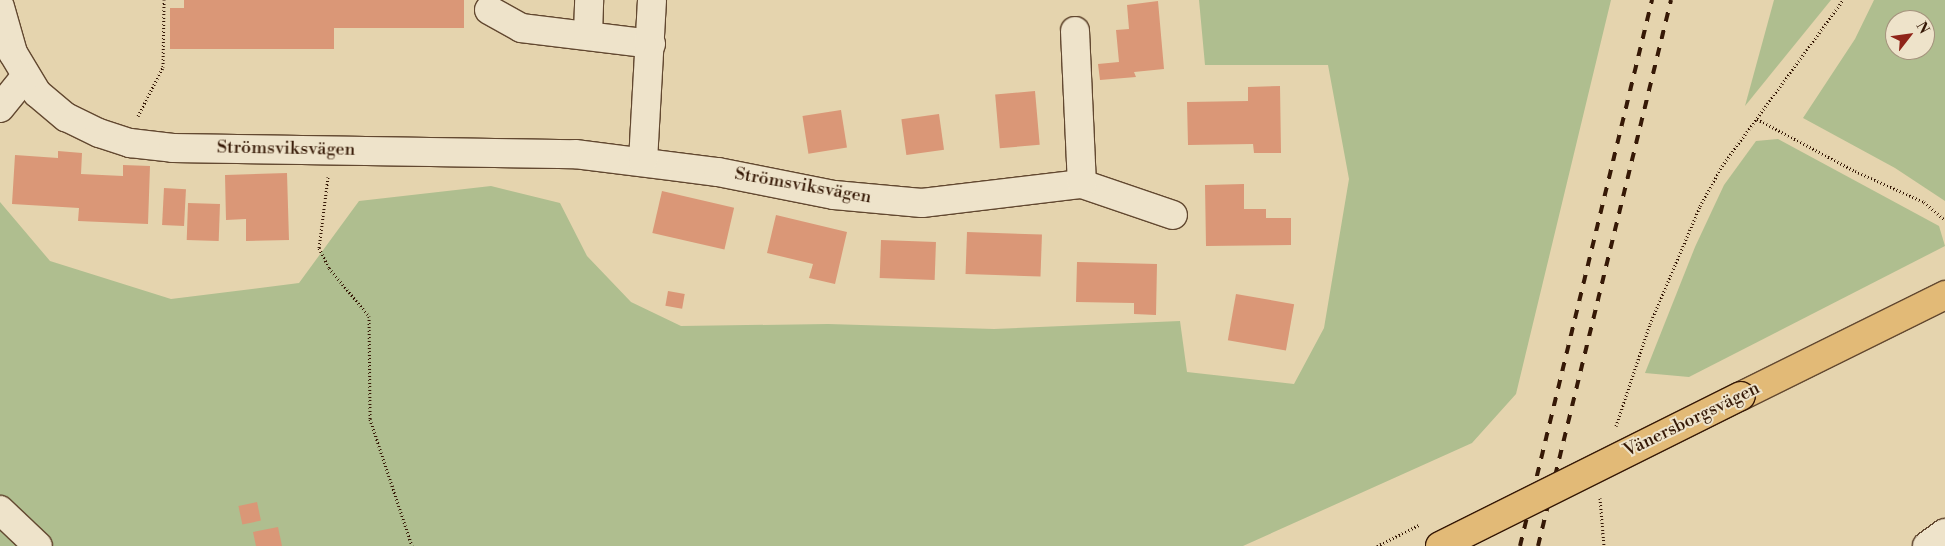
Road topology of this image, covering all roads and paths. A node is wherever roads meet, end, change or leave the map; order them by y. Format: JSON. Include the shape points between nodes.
{"nodes":[{"id":1,"x":164,"y":0,"type":"edge"},
{"id":2,"x":589,"y":0,"type":"edge"},
{"id":3,"x":652,"y":0,"type":"edge"},
{"id":4,"x":1843,"y":0,"type":"edge"},
{"id":5,"x":0,"y":7,"type":"edge"},
{"id":6,"x":488,"y":10,"type":"dead end"},
{"id":7,"x":1075,"y":31,"type":"dead end"},
{"id":8,"x":588,"y":34,"type":"junction"},
{"id":9,"x":651,"y":44,"type":"junction"},
{"id":10,"x":26,"y":78,"type":"junction"},
{"id":11,"x":0,"y":108,"type":"edge"},
{"id":12,"x":1757,"y":119,"type":"junction"},
{"id":13,"x":130,"y":143,"type":"junction"},
{"id":14,"x":331,"y":149,"type":"junction"},
{"id":15,"x":643,"y":160,"type":"junction"},
{"id":16,"x":1082,"y":184,"type":"junction"},
{"id":17,"x":1173,"y":215,"type":"dead end"},
{"id":18,"x":1945,"y":220,"type":"edge"},
{"id":19,"x":1945,"y":295,"type":"edge"},
{"id":20,"x":1615,"y":429,"type":"dead end"},
{"id":21,"x":1600,"y":494,"type":"dead end"},
{"id":22,"x":0,"y":510,"type":"edge"},
{"id":23,"x":1945,"y":534,"type":"edge"},
{"id":24,"x":38,"y":546,"type":"edge"},
{"id":25,"x":412,"y":546,"type":"edge"},
{"id":26,"x":1440,"y":546,"type":"edge"},
{"id":27,"x":1604,"y":546,"type":"edge"},
{"id":28,"x":1927,"y":546,"type":"edge"}],
"edges":[{"from":1,"to":13,"type":"path","via":[[163,67],[139,113]]},
{"from":2,"to":8,"type":"street"},
{"from":3,"to":9,"type":"street"},
{"from":4,"to":12,"type":"path"},
{"from":5,"to":10,"type":"street","name":"Strömsviksvägen","via":[[13,53]]},
{"from":6,"to":8,"type":"street","via":[[521,28]]},
{"from":7,"to":16,"type":"street"},
{"from":8,"to":9,"type":"street"},
{"from":9,"to":15,"type":"street"},
{"from":10,"to":11,"type":"street"},
{"from":10,"to":13,"type":"street","name":"Strömsviksvägen","via":[[37,93],[66,117]]},
{"from":12,"to":18,"type":"path","via":[[1856,171],[1924,202]]},
{"from":12,"to":20,"type":"path","via":[[1722,166],[1700,206],[1650,324]]},
{"from":13,"to":14,"type":"street","name":"Strömsviksvägen","via":[[173,148]]},
{"from":14,"to":15,"type":"street","name":"Strömsviksvägen","via":[[575,154]]},
{"from":14,"to":25,"type":"path","via":[[319,248],[329,268],[369,316],[370,419]]},
{"from":15,"to":16,"type":"street","name":"Strömsviksvägen","via":[[834,195],[922,203]]},
{"from":16,"to":17,"type":"street","name":"Strömsviksvägen"},
{"from":19,"to":26,"type":"main road","name":"Vänersborgsvägen","bridge":true},
{"from":21,"to":27,"type":"path"},
{"from":22,"to":24,"type":"street"},
{"from":23,"to":28,"type":"street"}]}
